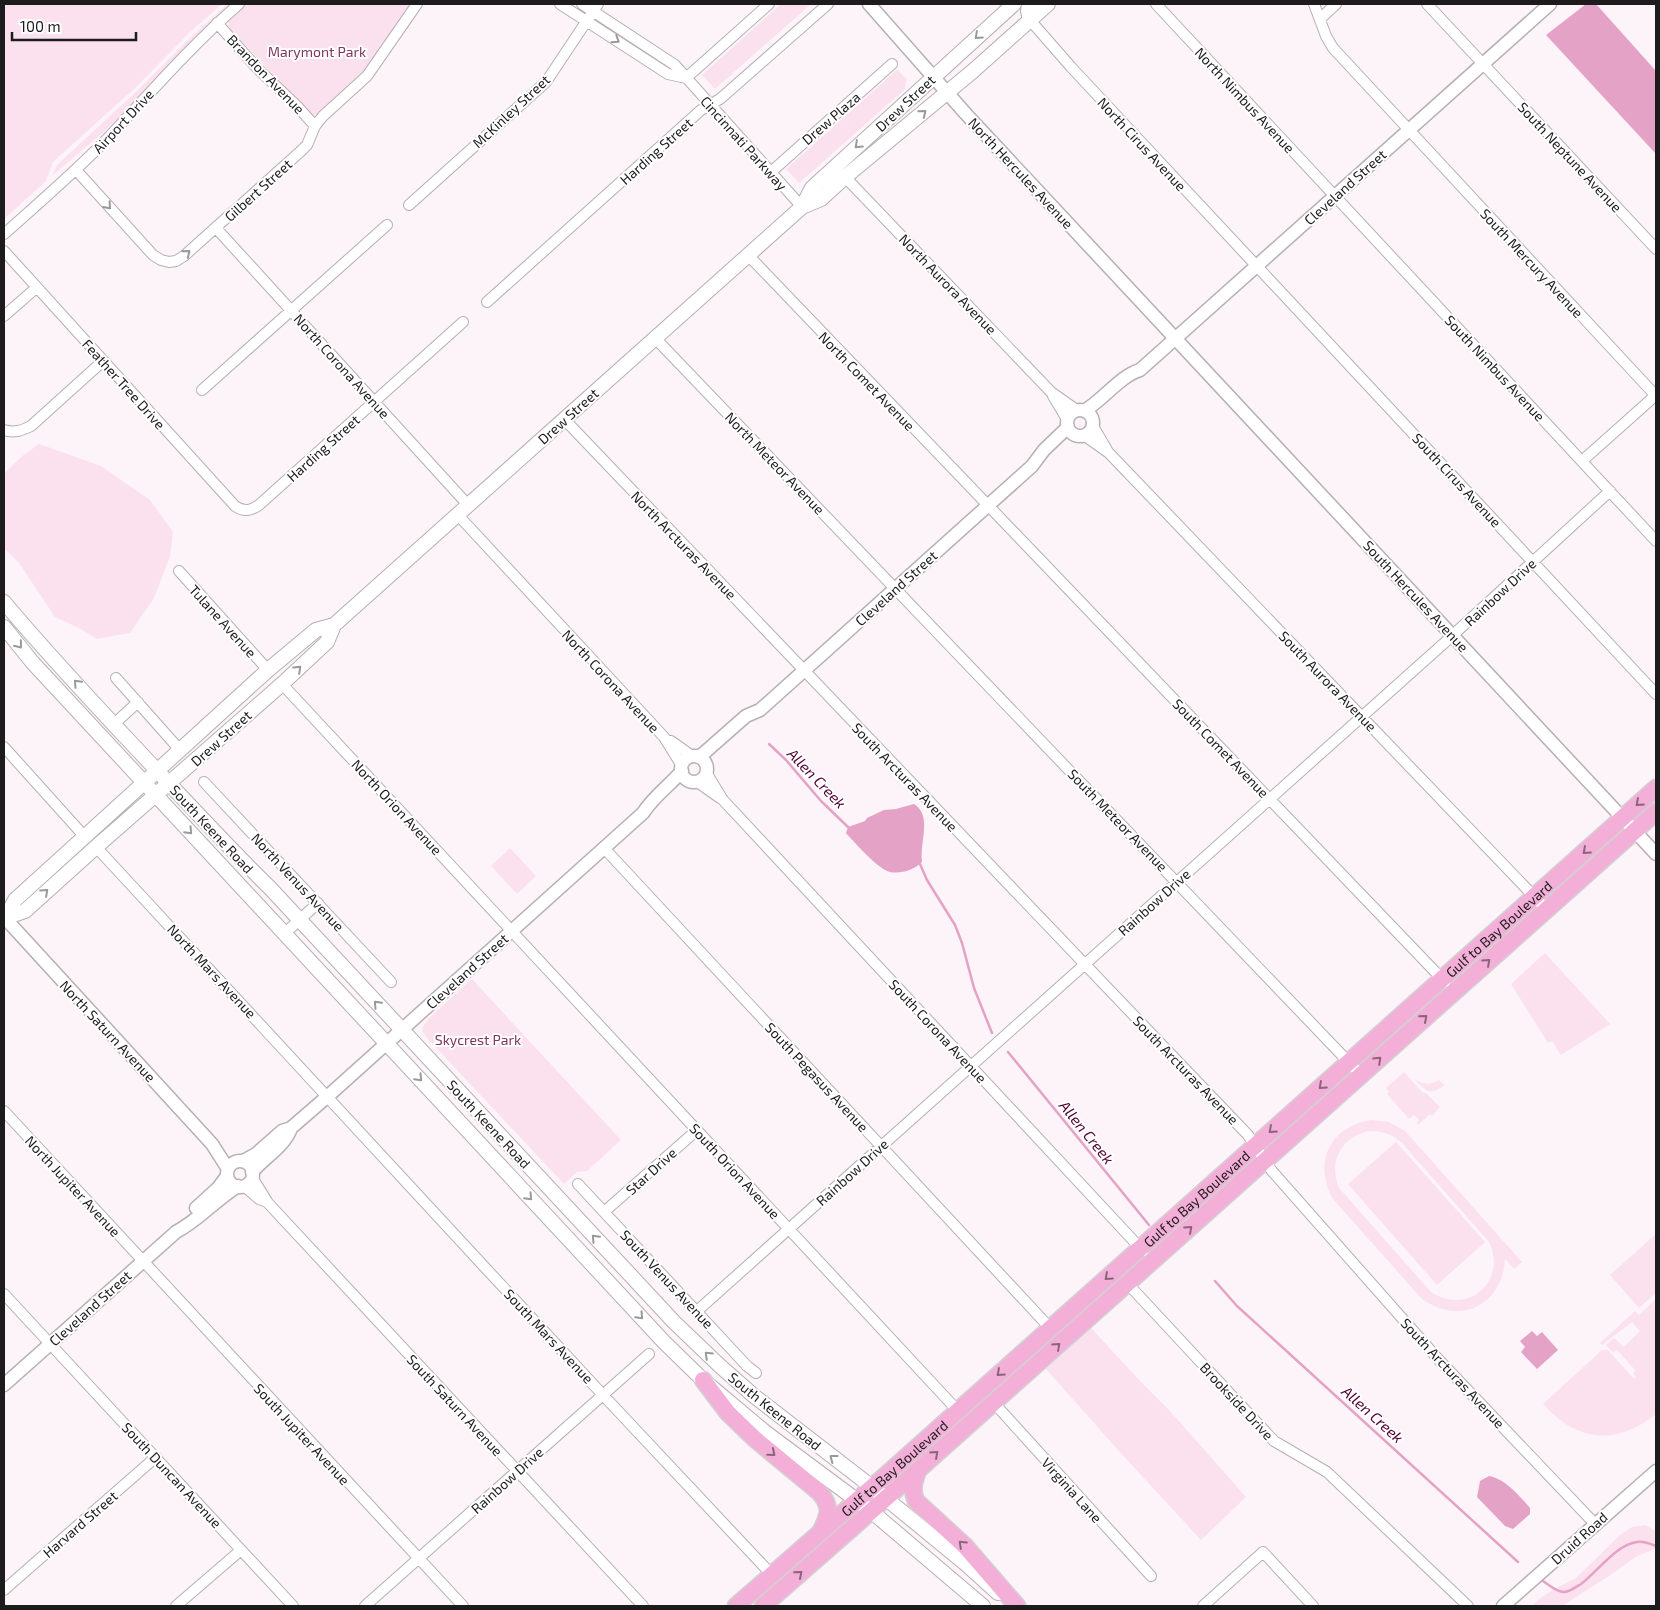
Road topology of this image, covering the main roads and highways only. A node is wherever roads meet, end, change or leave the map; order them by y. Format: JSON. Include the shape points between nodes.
{"nodes":[{"id":1,"x":1014,"y":4,"type":"edge"},
{"id":2,"x":1048,"y":4,"type":"edge"},
{"id":3,"x":1030,"y":10,"type":"edge"},
{"id":4,"x":802,"y":207,"type":"junction"},
{"id":5,"x":4,"y":602,"type":"edge"},
{"id":6,"x":334,"y":624,"type":"junction"},
{"id":7,"x":4,"y":627,"type":"edge"},
{"id":8,"x":268,"y":670,"type":"junction"},
{"id":9,"x":186,"y":769,"type":"junction"},
{"id":10,"x":157,"y":784,"type":"junction"},
{"id":11,"x":1656,"y":788,"type":"edge"},
{"id":12,"x":1656,"y":812,"type":"edge"},
{"id":13,"x":75,"y":865,"type":"junction"},
{"id":14,"x":270,"y":888,"type":"junction"},
{"id":15,"x":4,"y":918,"type":"edge"},
{"id":16,"x":301,"y":952,"type":"junction"},
{"id":17,"x":402,"y":1030,"type":"junction"},
{"id":18,"x":387,"y":1043,"type":"junction"},
{"id":19,"x":493,"y":1128,"type":"junction"},
{"id":20,"x":703,"y":1380,"type":"junction"},
{"id":21,"x":918,"y":1470,"type":"junction"},
{"id":22,"x":872,"y":1487,"type":"junction"},
{"id":23,"x":886,"y":1498,"type":"junction"},
{"id":24,"x":858,"y":1500,"type":"junction"},
{"id":25,"x":871,"y":1511,"type":"junction"},
{"id":26,"x":820,"y":1533,"type":"junction"},
{"id":27,"x":736,"y":1606,"type":"edge"},
{"id":28,"x":763,"y":1606,"type":"edge"},
{"id":29,"x":983,"y":1606,"type":"edge"},
{"id":30,"x":1012,"y":1606,"type":"edge"},
{"id":31,"x":1017,"y":1606,"type":"edge"}],
"edges":[{"from":1,"to":4,"type":"main road","name":"Drew Street","one_way":true,"via":[[812,188]]},
{"from":2,"to":3,"type":"main road","name":"Drew Street"},
{"from":4,"to":3,"type":"main road","name":"Drew Street","one_way":true,"via":[[821,199],[973,71]]},
{"from":4,"to":6,"type":"main road","name":"Drew Street"},
{"from":10,"to":5,"type":"main road","name":"South Keene Road","one_way":true,"via":[[145,758]]},
{"from":6,"to":8,"type":"main road","name":"Drew Street","via":[[316,630]]},
{"from":9,"to":6,"type":"main road","name":"Drew Street","one_way":true,"via":[[327,642]]},
{"from":7,"to":10,"type":"main road","name":"South Keene Road","one_way":true,"via":[[48,679]]},
{"from":8,"to":10,"type":"main road","via":[[248,699]]},
{"from":8,"to":10,"type":"main road","name":"Drew Street","via":[[180,750]]},
{"from":9,"to":10,"type":"main road","name":"Drew Street"},
{"from":9,"to":14,"type":"main road","via":[[189,792],[241,849]]},
{"from":10,"to":13,"type":"main road","name":"Drew Street"},
{"from":10,"to":13,"type":"main road","via":[[92,843]]},
{"from":10,"to":14,"type":"main road","name":"South Keene Road"},
{"from":10,"to":15,"type":"main road","name":"Drew Street","via":[[129,797],[15,900]]},
{"from":10,"to":16,"type":"main road","name":"South Keene Road","one_way":true},
{"from":11,"to":22,"type":"main road","name":"Gulf to Bay Boulevard","one_way":true},
{"from":21,"to":12,"type":"main road","name":"Gulf to Bay Boulevard","one_way":true},
{"from":15,"to":13,"type":"main road","name":"Drew Street","one_way":true,"via":[[25,911]]},
{"from":17,"to":14,"type":"main road","name":"South Keene Road","one_way":true},
{"from":16,"to":17,"type":"main road","via":[[334,974],[376,1020]]},
{"from":16,"to":18,"type":"main road","name":"South Keene Road"},
{"from":17,"to":19,"type":"main road","name":"South Keene Road"},
{"from":18,"to":19,"type":"main road","via":[[413,1054],[459,1104]]},
{"from":18,"to":20,"type":"main road","name":"South Keene Road","one_way":true},
{"from":22,"to":19,"type":"main road","name":"South Keene Road","one_way":true,"via":[[720,1366],[674,1322]]},
{"from":20,"to":24,"type":"main road","name":"South Keene Road","via":[[765,1432]]},
{"from":20,"to":26,"type":"main road","one_way":true,"via":[[728,1413],[824,1498],[828,1512]]},
{"from":21,"to":23,"type":"main road","name":"Gulf to Bay Boulevard"},
{"from":31,"to":21,"type":"main road","one_way":true,"via":[[965,1546],[916,1501],[912,1493]]},
{"from":22,"to":23,"type":"main road","name":"South Keene Road"},
{"from":22,"to":24,"type":"main road","name":"Gulf to Bay Boulevard"},
{"from":23,"to":25,"type":"main road","name":"Gulf to Bay Boulevard"},
{"from":23,"to":30,"type":"main road","name":"South Keene Road"},
{"from":24,"to":25,"type":"main road","name":"South Keene Road"},
{"from":24,"to":26,"type":"main road","name":"Gulf to Bay Boulevard"},
{"from":28,"to":25,"type":"main road","name":"Gulf to Bay Boulevard","one_way":true},
{"from":25,"to":29,"type":"main road","name":"South Keene Road"},
{"from":26,"to":27,"type":"main road","name":"Gulf to Bay Boulevard"}]}
